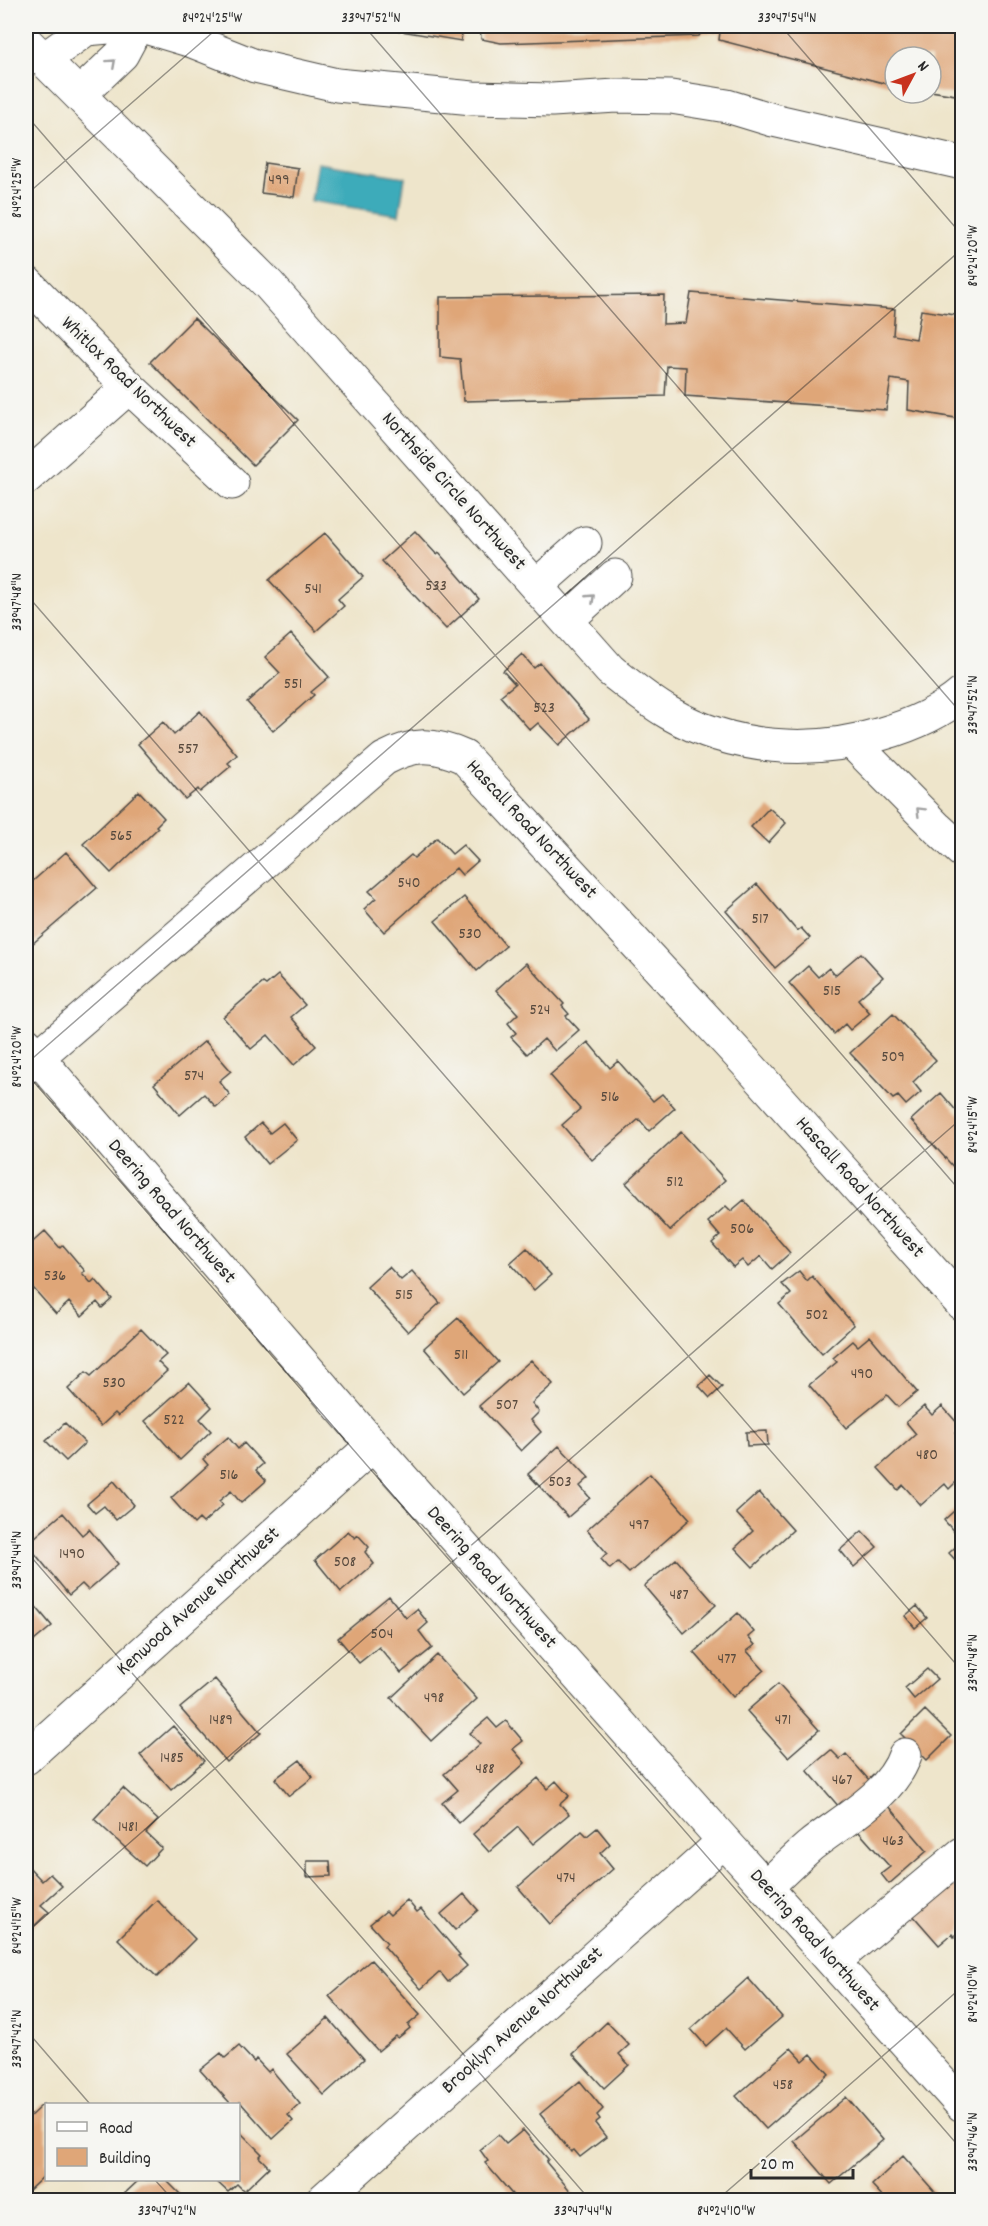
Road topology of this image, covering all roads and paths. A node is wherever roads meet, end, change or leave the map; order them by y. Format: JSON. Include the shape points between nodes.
{"nodes":[{"id":1,"x":120,"y":26,"type":"edge"},
{"id":2,"x":137,"y":26,"type":"edge"},
{"id":3,"x":142,"y":26,"type":"edge"},
{"id":4,"x":34,"y":51,"type":"edge"},
{"id":5,"x":79,"y":95,"type":"junction"},
{"id":6,"x":963,"y":163,"type":"edge"},
{"id":7,"x":26,"y":282,"type":"edge"},
{"id":8,"x":129,"y":387,"type":"junction"},
{"id":9,"x":26,"y":478,"type":"edge"},
{"id":10,"x":232,"y":483,"type":"dead end"},
{"id":11,"x":585,"y":543,"type":"dead end"},
{"id":12,"x":615,"y":576,"type":"dead end"},
{"id":13,"x":536,"y":586,"type":"junction"},
{"id":14,"x":567,"y":620,"type":"junction"},
{"id":15,"x":963,"y":694,"type":"edge"},
{"id":16,"x":853,"y":743,"type":"junction"},
{"id":17,"x":963,"y":851,"type":"edge"},
{"id":18,"x":29,"y":1056,"type":"edge"},
{"id":19,"x":963,"y":1304,"type":"edge"},
{"id":20,"x":373,"y":1445,"type":"junction"},
{"id":21,"x":905,"y":1755,"type":"dead end"},
{"id":22,"x":26,"y":1758,"type":"edge"},
{"id":23,"x":724,"y":1840,"type":"junction"},
{"id":24,"x":963,"y":1854,"type":"edge"},
{"id":25,"x":766,"y":1887,"type":"junction"},
{"id":26,"x":833,"y":1962,"type":"junction"},
{"id":27,"x":963,"y":2105,"type":"edge"},
{"id":28,"x":323,"y":2200,"type":"edge"}],
"edges":[{"from":1,"to":4,"type":"street","via":[[86,29]]},
{"from":5,"to":2,"type":"street","one_way":true,"via":[[122,54]]},
{"from":3,"to":6,"type":"street","via":[[255,66],[337,84],[473,99],[671,97],[727,106]]},
{"from":4,"to":5,"type":"street","name":"Northside Circle Northwest"},
{"from":5,"to":13,"type":"street","name":"Northside Circle Northwest","via":[[269,285]]},
{"from":7,"to":8,"type":"street","name":"Whitlox Road Northwest"},
{"from":8,"to":9,"type":"street"},
{"from":8,"to":10,"type":"street","name":"Whitlox Road Northwest"},
{"from":11,"to":13,"type":"street"},
{"from":14,"to":12,"type":"street","one_way":true},
{"from":13,"to":14,"type":"street","name":"Northside Circle Northwest"},
{"from":14,"to":16,"type":"street","name":"Northside Circle Northwest","via":[[610,670],[670,714],[704,730],[740,741],[796,748]]},
{"from":15,"to":16,"type":"street","name":"Northside Circle Northwest","via":[[907,727]]},
{"from":17,"to":16,"type":"street","one_way":true},
{"from":18,"to":19,"type":"street","name":"Hascall Road Northwest","via":[[384,759],[412,747],[444,748],[464,757]]},
{"from":18,"to":20,"type":"street","name":"Deering Road Northwest"},
{"from":20,"to":22,"type":"street","name":"Kenwood Avenue Northwest"},
{"from":20,"to":23,"type":"street","name":"Deering Road Northwest"},
{"from":21,"to":25,"type":"street","via":[[874,1798],[809,1847]]},
{"from":23,"to":25,"type":"street","name":"Deering Road Northwest"},
{"from":23,"to":28,"type":"street","name":"Brooklyn Avenue Northwest"},
{"from":24,"to":26,"type":"street"},
{"from":25,"to":26,"type":"street","name":"Deering Road Northwest"},
{"from":26,"to":27,"type":"street","name":"Deering Road Northwest"}]}
